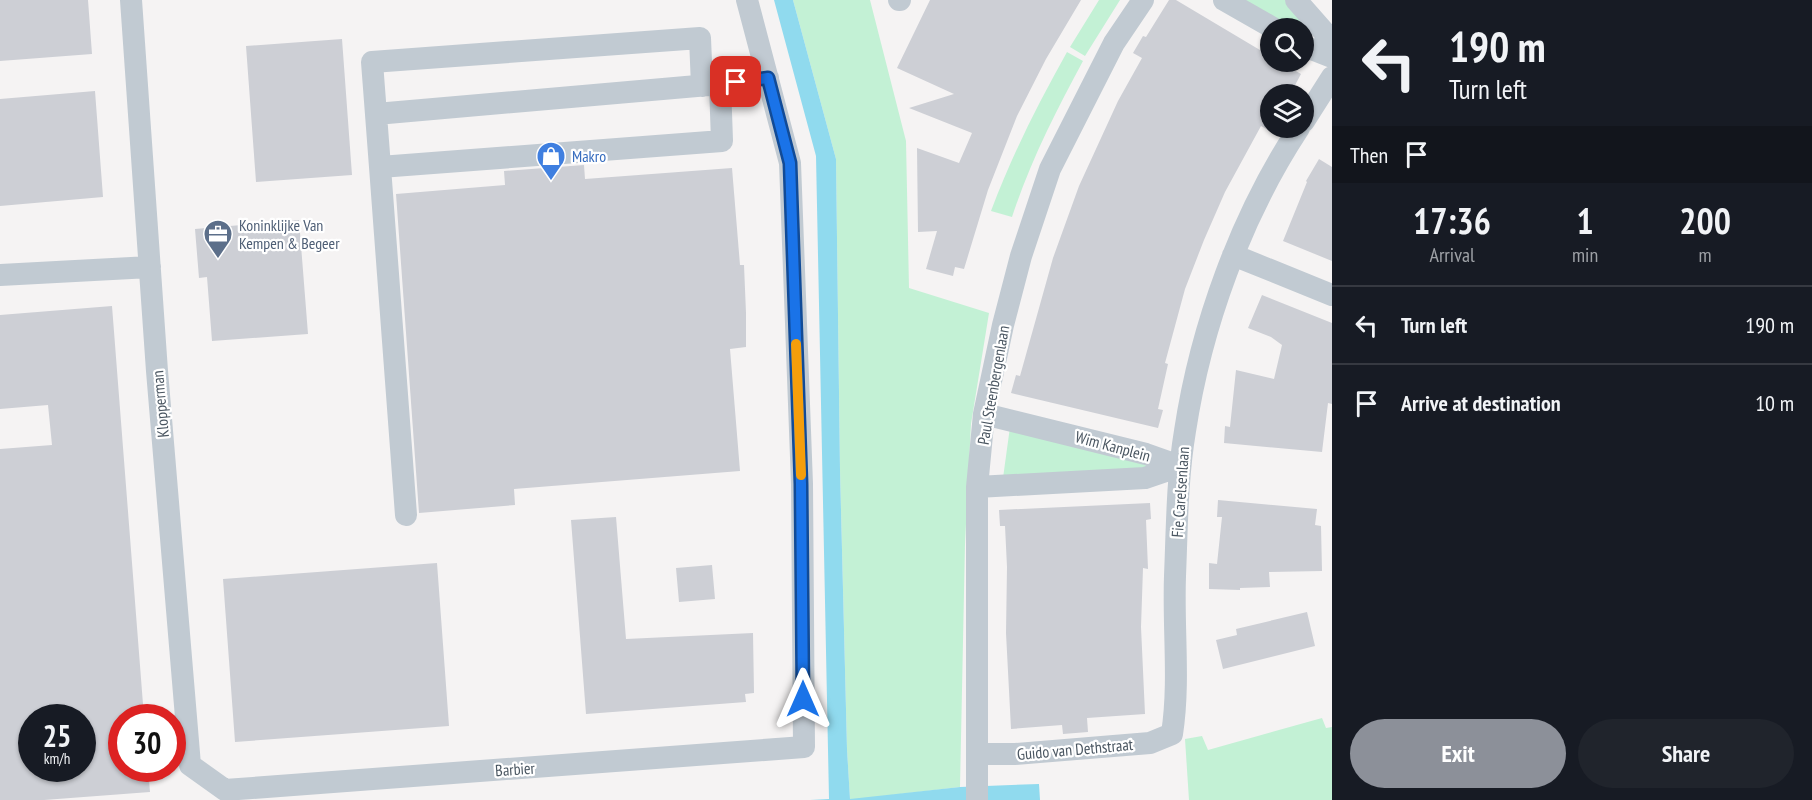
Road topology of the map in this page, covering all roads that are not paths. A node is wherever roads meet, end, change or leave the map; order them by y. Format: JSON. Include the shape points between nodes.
{"nodes":[{"id":1,"x":131,"y":0,"type":"edge"},
{"id":2,"x":747,"y":0,"type":"edge"},
{"id":3,"x":1143,"y":0,"type":"edge"},
{"id":4,"x":1224,"y":0,"type":"edge"},
{"id":5,"x":1296,"y":0,"type":"edge"},
{"id":6,"x":1260,"y":21,"type":"edge"},
{"id":7,"x":1332,"y":41,"type":"edge"},
{"id":8,"x":1314,"y":50,"type":"edge"},
{"id":9,"x":1332,"y":57,"type":"edge"},
{"id":10,"x":1332,"y":77,"type":"edge"},
{"id":11,"x":768,"y":78,"type":"junction"},
{"id":12,"x":711,"y":85,"type":"junction"},
{"id":13,"x":1314,"y":105,"type":"edge"},
{"id":14,"x":376,"y":114,"type":"junction"},
{"id":15,"x":1293,"y":138,"type":"edge"},
{"id":16,"x":380,"y":167,"type":"junction"},
{"id":17,"x":1233,"y":255,"type":"junction"},
{"id":18,"x":150,"y":267,"type":"junction"},
{"id":19,"x":0,"y":275,"type":"edge"},
{"id":20,"x":1332,"y":295,"type":"edge"},
{"id":21,"x":984,"y":414,"type":"junction"},
{"id":22,"x":1180,"y":466,"type":"junction"},
{"id":23,"x":977,"y":487,"type":"junction"},
{"id":24,"x":406,"y":515,"type":"dead end"},
{"id":25,"x":1172,"y":735,"type":"joint"},
{"id":26,"x":976,"y":763,"type":"junction"},
{"id":27,"x":225,"y":790,"type":"joint"},
{"id":28,"x":976,"y":800,"type":"edge"}],
"edges":[{"from":1,"to":18,"type":"street","name":"Klopperman"},
{"from":2,"to":11,"type":"street"},
{"from":3,"to":21,"type":"street","name":"Paul Steenbergenlaan","via":[[1114,43],[1050,169],[1021,256]]},
{"from":4,"to":6,"type":"street"},
{"from":5,"to":7,"type":"street"},
{"from":8,"to":9,"type":"street"},
{"from":10,"to":13,"type":"street"},
{"from":11,"to":12,"type":"street"},
{"from":11,"to":27,"type":"street","name":"Barbier","via":[[790,163],[801,484],[804,747]]},
{"from":12,"to":14,"type":"street"},
{"from":12,"to":14,"type":"street","via":[[700,38],[372,62]]},
{"from":12,"to":16,"type":"street","via":[[722,141]]},
{"from":14,"to":16,"type":"street"},
{"from":15,"to":17,"type":"street","name":"Fie Carelsenlaan"},
{"from":16,"to":24,"type":"street"},
{"from":17,"to":20,"type":"street"},
{"from":17,"to":22,"type":"street","name":"Fie Carelsenlaan","via":[[1201,351]]},
{"from":18,"to":19,"type":"street"},
{"from":18,"to":27,"type":"street","name":"Klopperman","via":[[190,765]]},
{"from":21,"to":22,"type":"street","name":"Wim Kanplein"},
{"from":21,"to":23,"type":"street","name":"Paul Steenbergenlaan"},
{"from":22,"to":23,"type":"street","name":"Wim Kanplein","via":[[1145,478]]},
{"from":22,"to":25,"type":"street","name":"Fie Carelsenlaan","via":[[1174,593],[1176,706]]},
{"from":23,"to":26,"type":"street","name":"Paul Steenbergenlaan"},
{"from":25,"to":26,"type":"street","name":"Guido van Dethstraat","via":[[1150,743],[1015,754]]},
{"from":26,"to":28,"type":"street","name":"Paul Steenbergenlaan"}]}
